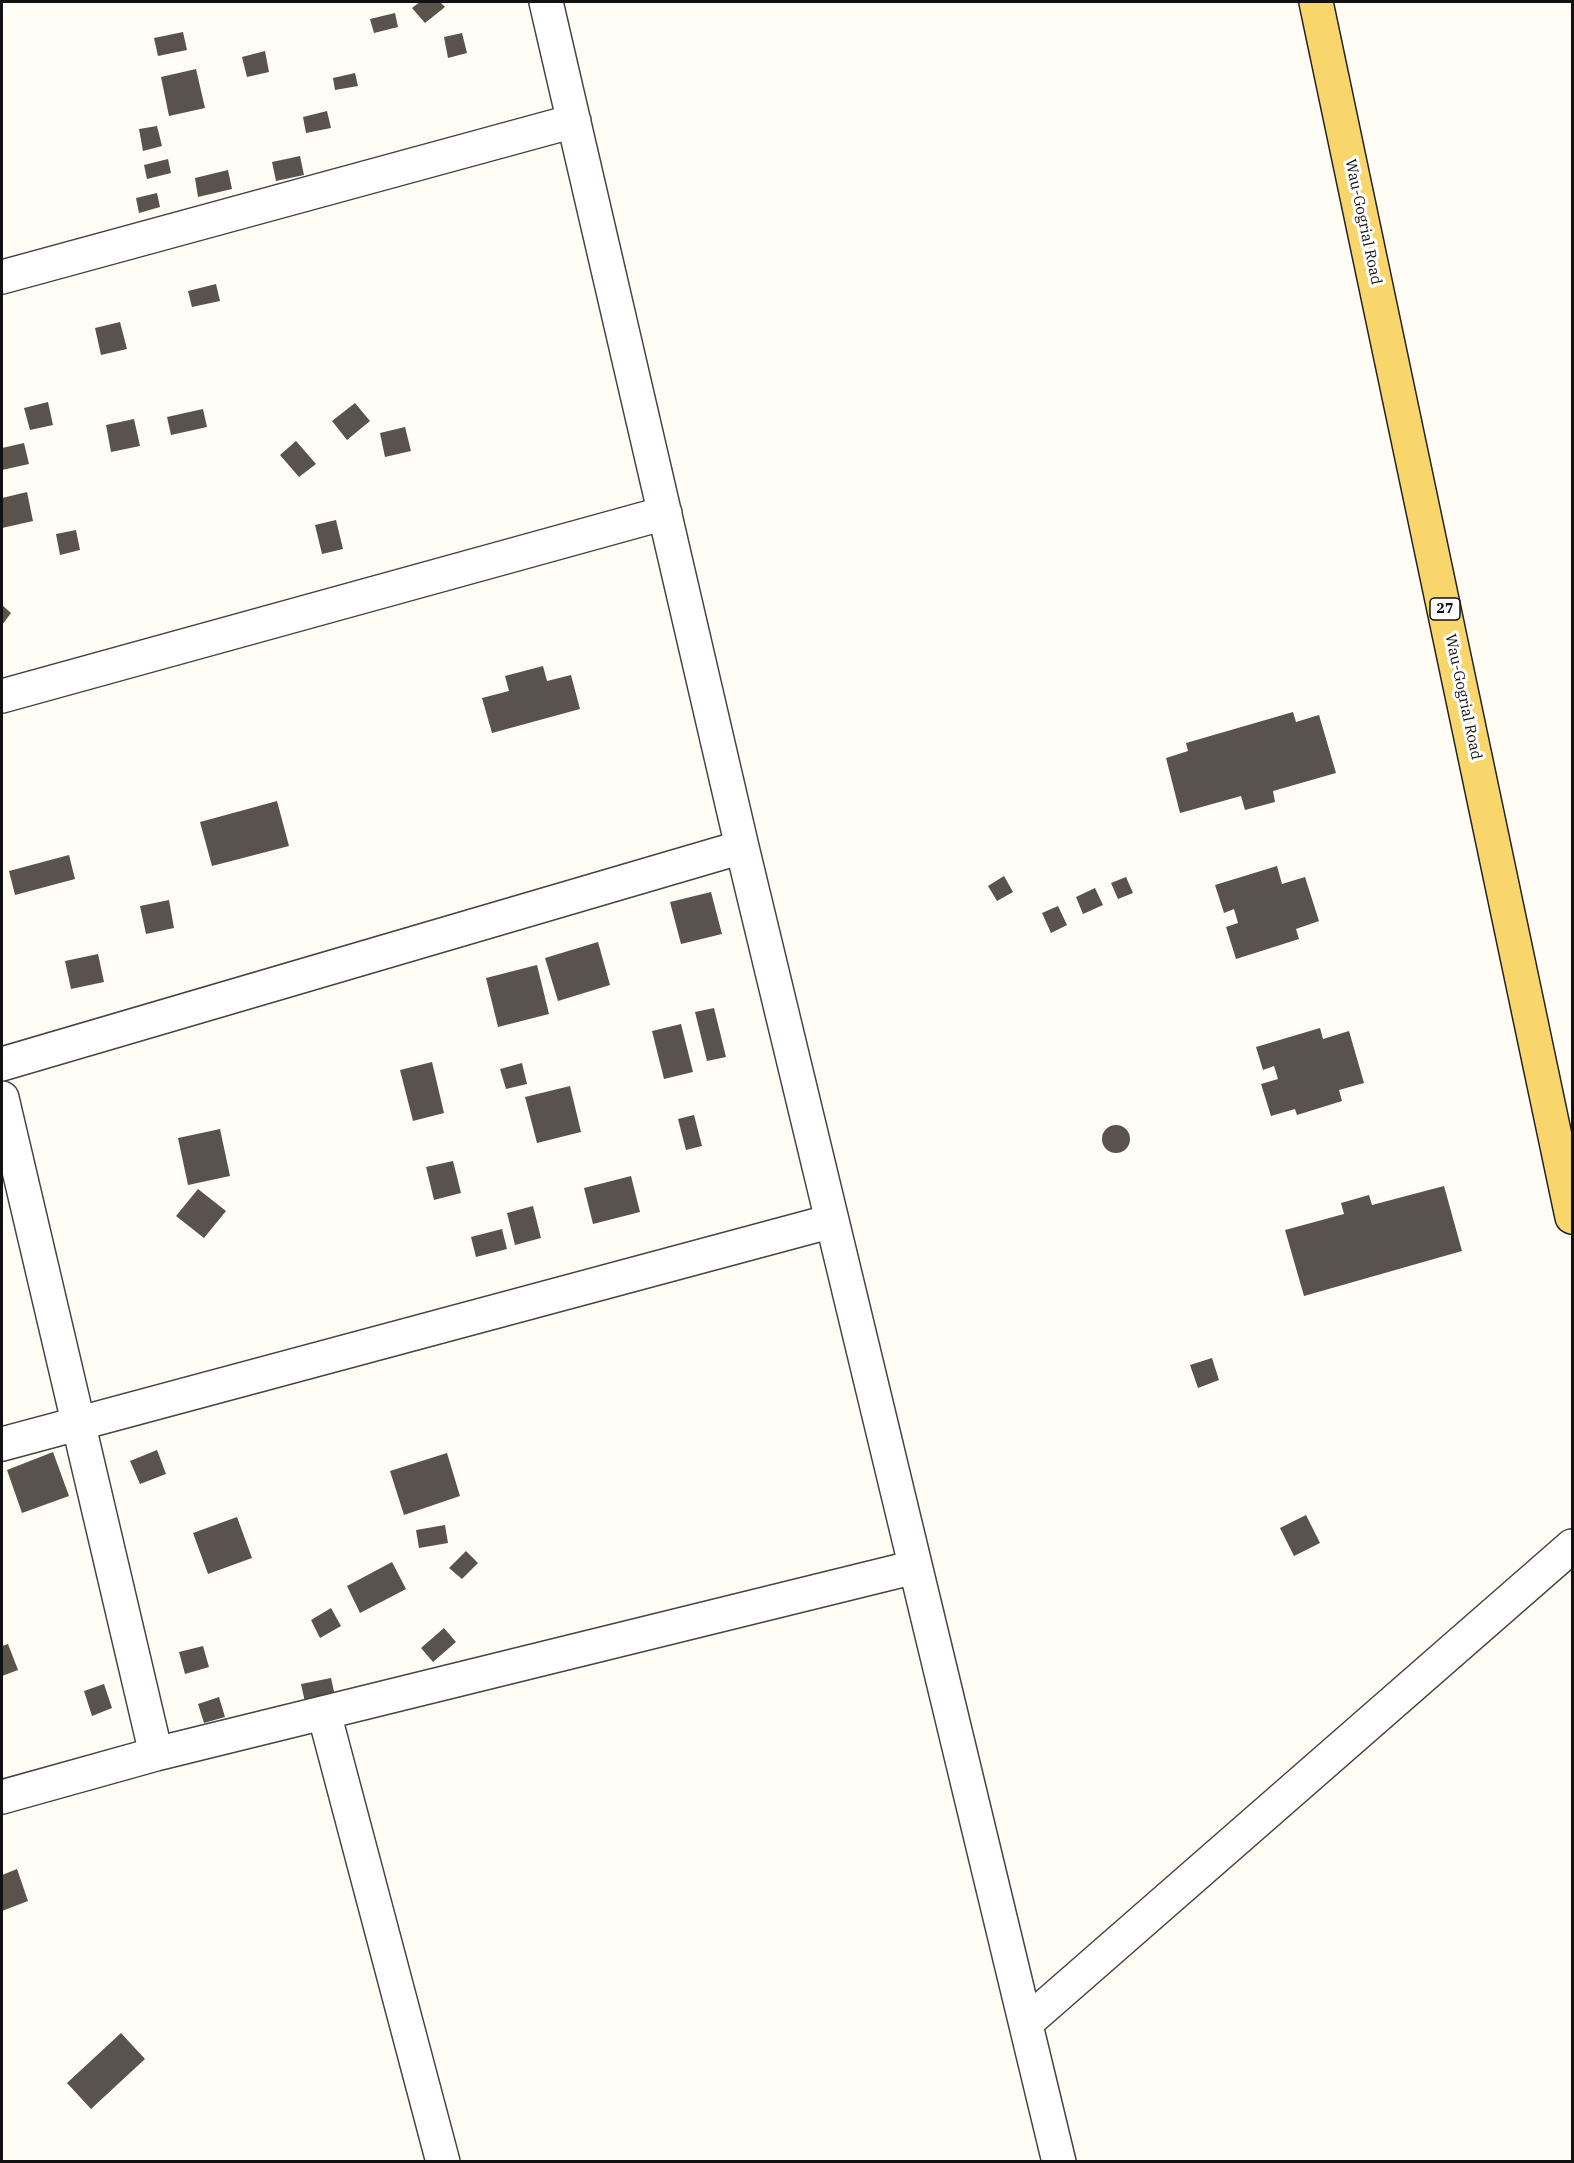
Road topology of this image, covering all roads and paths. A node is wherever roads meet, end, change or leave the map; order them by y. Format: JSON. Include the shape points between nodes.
{"nodes":[{"id":1,"x":546,"y":2,"type":"edge"},
{"id":2,"x":1316,"y":2,"type":"edge"},
{"id":3,"x":574,"y":121,"type":"junction"},
{"id":4,"x":2,"y":277,"type":"edge"},
{"id":5,"x":665,"y":513,"type":"junction"},
{"id":6,"x":2,"y":696,"type":"edge"},
{"id":7,"x":742,"y":847,"type":"junction"},
{"id":8,"x":2,"y":1064,"type":"edge"},
{"id":9,"x":2,"y":1098,"type":"edge"},
{"id":10,"x":1572,"y":1217,"type":"edge"},
{"id":11,"x":832,"y":1221,"type":"junction"},
{"id":12,"x":78,"y":1424,"type":"junction"},
{"id":13,"x":2,"y":1444,"type":"edge"},
{"id":14,"x":1572,"y":1546,"type":"edge"},
{"id":15,"x":915,"y":1567,"type":"junction"},
{"id":16,"x":324,"y":1713,"type":"junction"},
{"id":17,"x":156,"y":1755,"type":"junction"},
{"id":18,"x":2,"y":1797,"type":"edge"},
{"id":19,"x":1026,"y":2023,"type":"junction"},
{"id":20,"x":443,"y":2162,"type":"edge"},
{"id":21,"x":1059,"y":2162,"type":"edge"}],
"edges":[{"from":1,"to":3,"type":"street"},
{"from":2,"to":10,"type":"main road","name":"Wau-Gogrial Road","number":"27"},
{"from":3,"to":4,"type":"street"},
{"from":3,"to":5,"type":"street"},
{"from":5,"to":6,"type":"street"},
{"from":5,"to":7,"type":"street"},
{"from":7,"to":8,"type":"street"},
{"from":7,"to":11,"type":"street"},
{"from":9,"to":12,"type":"street"},
{"from":11,"to":12,"type":"street"},
{"from":11,"to":15,"type":"street"},
{"from":12,"to":13,"type":"street"},
{"from":12,"to":17,"type":"street"},
{"from":14,"to":19,"type":"street"},
{"from":15,"to":16,"type":"street"},
{"from":15,"to":19,"type":"street"},
{"from":16,"to":17,"type":"street"},
{"from":16,"to":20,"type":"street"},
{"from":17,"to":18,"type":"street"},
{"from":19,"to":21,"type":"street"}]}
